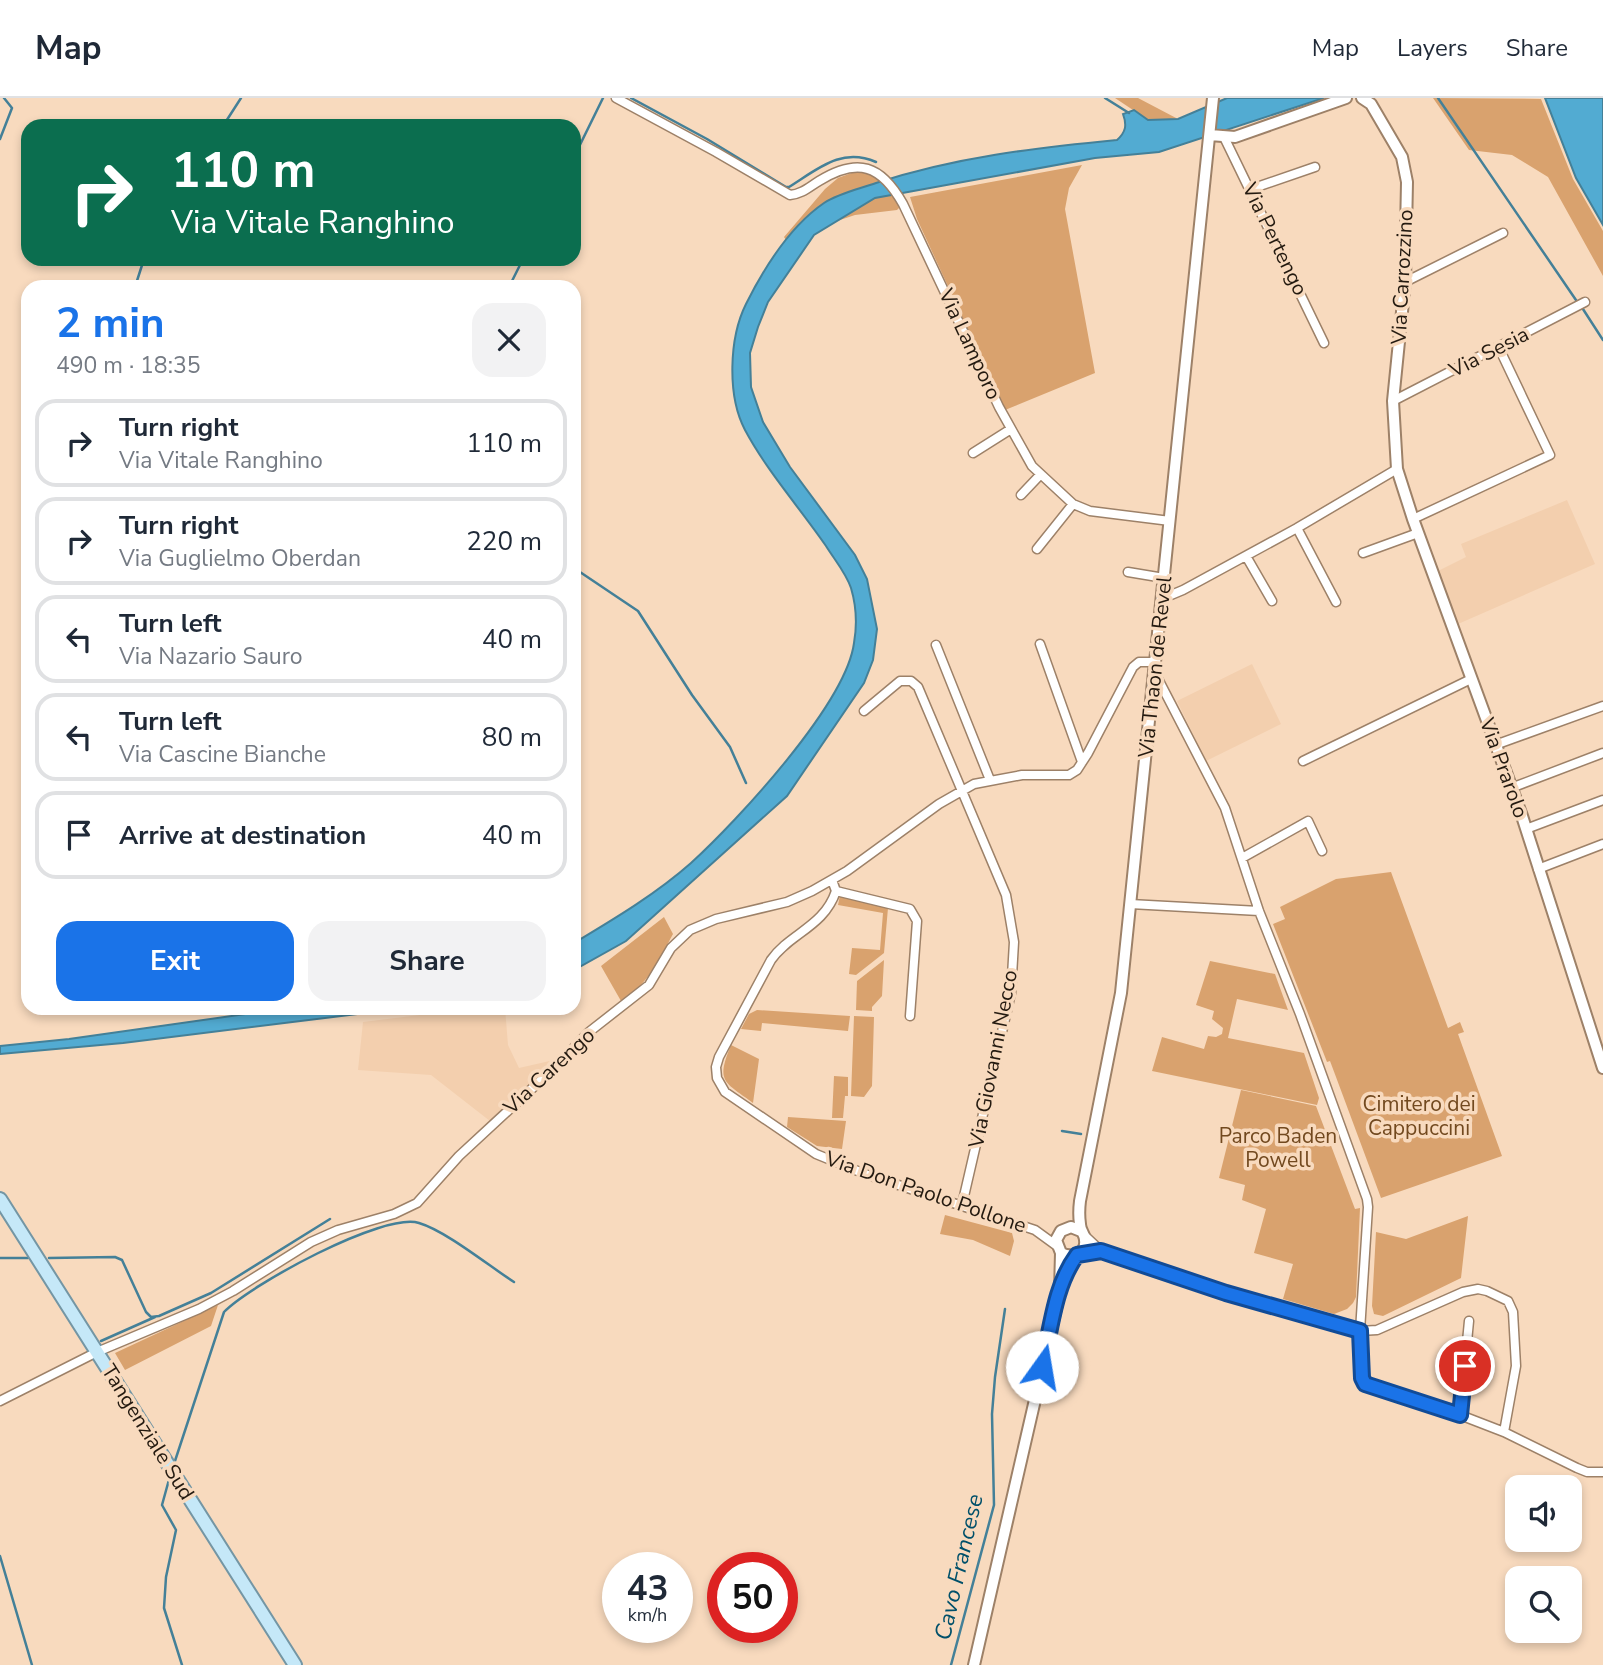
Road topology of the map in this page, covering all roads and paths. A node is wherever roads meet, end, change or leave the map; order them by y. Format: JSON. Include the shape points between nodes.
{"nodes":[{"id":1,"x":616,"y":98,"type":"edge"},
{"id":2,"x":1213,"y":98,"type":"edge"},
{"id":3,"x":1346,"y":98,"type":"edge"},
{"id":4,"x":1362,"y":98,"type":"edge"},
{"id":5,"x":1210,"y":133,"type":"junction"},
{"id":6,"x":1224,"y":136,"type":"junction"},
{"id":7,"x":1315,"y":167,"type":"dead end"},
{"id":8,"x":1251,"y":189,"type":"junction"},
{"id":9,"x":1503,"y":233,"type":"dead end"},
{"id":10,"x":1405,"y":282,"type":"junction"},
{"id":11,"x":1585,"y":302,"type":"dead end"},
{"id":12,"x":1324,"y":342,"type":"dead end"},
{"id":13,"x":1499,"y":348,"type":"junction"},
{"id":14,"x":1393,"y":401,"type":"junction"},
{"id":15,"x":1011,"y":429,"type":"junction"},
{"id":16,"x":973,"y":453,"type":"dead end"},
{"id":17,"x":1397,"y":469,"type":"junction"},
{"id":18,"x":1040,"y":475,"type":"junction"},
{"id":19,"x":1021,"y":495,"type":"dead end"},
{"id":20,"x":1073,"y":504,"type":"junction"},
{"id":21,"x":1413,"y":519,"type":"junction"},
{"id":22,"x":1170,"y":521,"type":"junction"},
{"id":23,"x":1297,"y":528,"type":"junction"},
{"id":24,"x":1418,"y":533,"type":"junction"},
{"id":25,"x":1037,"y":549,"type":"dead end"},
{"id":26,"x":1363,"y":553,"type":"dead end"},
{"id":27,"x":1246,"y":556,"type":"junction"},
{"id":28,"x":1128,"y":572,"type":"dead end"},
{"id":29,"x":1164,"y":578,"type":"junction"},
{"id":30,"x":1163,"y":594,"type":"junction"},
{"id":31,"x":1272,"y":601,"type":"dead end"},
{"id":32,"x":1336,"y":602,"type":"dead end"},
{"id":33,"x":1040,"y":644,"type":"dead end"},
{"id":34,"x":936,"y":645,"type":"dead end"},
{"id":35,"x":1156,"y":668,"type":"junction"},
{"id":36,"x":1471,"y":680,"type":"junction"},
{"id":37,"x":1603,"y":706,"type":"edge"},
{"id":38,"x":864,"y":711,"type":"dead end"},
{"id":39,"x":1495,"y":745,"type":"junction"},
{"id":40,"x":1603,"y":753,"type":"edge"},
{"id":41,"x":1303,"y":761,"type":"dead end"},
{"id":42,"x":1082,"y":762,"type":"junction"},
{"id":43,"x":990,"y":780,"type":"junction"},
{"id":44,"x":1511,"y":788,"type":"junction"},
{"id":45,"x":962,"y":790,"type":"junction"},
{"id":46,"x":1603,"y":800,"type":"edge"},
{"id":47,"x":1526,"y":828,"type":"junction"},
{"id":48,"x":1603,"y":844,"type":"edge"},
{"id":49,"x":1322,"y":851,"type":"dead end"},
{"id":50,"x":1242,"y":858,"type":"junction"},
{"id":51,"x":1538,"y":869,"type":"junction"},
{"id":52,"x":832,"y":880,"type":"junction"},
{"id":53,"x":836,"y":891,"type":"junction"},
{"id":54,"x":1130,"y":904,"type":"junction"},
{"id":55,"x":1259,"y":911,"type":"junction"},
{"id":56,"x":910,"y":1016,"type":"dead end"},
{"id":57,"x":1603,"y":1069,"type":"edge"},
{"id":58,"x":0,"y":1199,"type":"edge"},
{"id":59,"x":1080,"y":1201,"type":"junction"},
{"id":60,"x":962,"y":1205,"type":"junction"},
{"id":61,"x":1035,"y":1230,"type":"junction"},
{"id":62,"x":1063,"y":1230,"type":"junction"},
{"id":63,"x":1082,"y":1233,"type":"junction"},
{"id":64,"x":1059,"y":1250,"type":"junction"},
{"id":65,"x":1101,"y":1251,"type":"junction"},
{"id":66,"x":1078,"y":1254,"type":"junction"},
{"id":67,"x":1060,"y":1287,"type":"junction"},
{"id":68,"x":1469,"y":1321,"type":"dead end"},
{"id":69,"x":1360,"y":1331,"type":"junction"},
{"id":70,"x":97,"y":1352,"type":"junction"},
{"id":71,"x":0,"y":1401,"type":"edge"},
{"id":72,"x":1460,"y":1415,"type":"junction"},
{"id":73,"x":1504,"y":1432,"type":"junction"},
{"id":74,"x":1603,"y":1472,"type":"edge"},
{"id":75,"x":295,"y":1665,"type":"edge"},
{"id":76,"x":974,"y":1665,"type":"edge"}],
"edges":[{"from":1,"to":15,"type":"street","name":"Via Lamporo","via":[[790,195],[853,166],[884,177],[903,204]]},
{"from":2,"to":5,"type":"main road","name":"Via Thaon de Revel"},
{"from":3,"to":6,"type":"main road","via":[[1234,137]]},
{"from":4,"to":10,"type":"main road","name":"Via Carrozzino","via":[[1371,104],[1402,157],[1407,183]]},
{"from":5,"to":6,"type":"main road"},
{"from":5,"to":22,"type":"main road","name":"Via Thaon de Revel"},
{"from":6,"to":8,"type":"street","name":"Via Pertengo"},
{"from":7,"to":8,"type":"street"},
{"from":8,"to":12,"type":"street","name":"Via Pertengo"},
{"from":9,"to":10,"type":"street"},
{"from":10,"to":14,"type":"main road","name":"Via Carrozzino"},
{"from":11,"to":13,"type":"street","name":"Via Sesia"},
{"from":13,"to":14,"type":"street","name":"Via Sesia"},
{"from":13,"to":21,"type":"street","via":[[1549,455]]},
{"from":14,"to":17,"type":"main road","name":"Via Carrozzino"},
{"from":15,"to":16,"type":"street"},
{"from":15,"to":18,"type":"street","name":"Via Lamporo"},
{"from":17,"to":21,"type":"main road","name":"Via Prarolo"},
{"from":17,"to":23,"type":"street"},
{"from":18,"to":19,"type":"street"},
{"from":18,"to":20,"type":"street","name":"Via Lamporo"},
{"from":20,"to":22,"type":"street","name":"Via Lamporo","via":[[1106,514]]},
{"from":20,"to":25,"type":"street"},
{"from":21,"to":24,"type":"main road","name":"Via Prarolo"},
{"from":22,"to":29,"type":"main road","name":"Via Thaon de Revel"},
{"from":23,"to":27,"type":"street"},
{"from":23,"to":32,"type":"street"},
{"from":24,"to":26,"type":"street"},
{"from":24,"to":36,"type":"main road","name":"Via Prarolo"},
{"from":27,"to":30,"type":"street","via":[[1183,590]]},
{"from":27,"to":31,"type":"street"},
{"from":28,"to":29,"type":"street"},
{"from":29,"to":30,"type":"main road","name":"Via Thaon de Revel"},
{"from":30,"to":35,"type":"main road","name":"Via Thaon de Revel"},
{"from":33,"to":42,"type":"street"},
{"from":34,"to":43,"type":"street"},
{"from":35,"to":42,"type":"street","via":[[1139,662],[1133,667]]},
{"from":35,"to":50,"type":"street","via":[[1225,808]]},
{"from":35,"to":54,"type":"main road","name":"Via Thaon de Revel"},
{"from":36,"to":39,"type":"main road","name":"Via Prarolo"},
{"from":36,"to":41,"type":"street"},
{"from":37,"to":39,"type":"street"},
{"from":38,"to":45,"type":"street","name":"Via Giovanni Necco","via":[[900,681],[911,681],[918,687]]},
{"from":39,"to":44,"type":"main road","name":"Via Prarolo"},
{"from":40,"to":44,"type":"street"},
{"from":42,"to":43,"type":"street","name":"Via Carengo","via":[[1069,775]]},
{"from":43,"to":45,"type":"street","name":"Via Carengo"},
{"from":44,"to":47,"type":"main road","name":"Via Prarolo"},
{"from":45,"to":52,"type":"street","name":"Via Carengo"},
{"from":45,"to":60,"type":"street","name":"Via Giovanni Necco","via":[[1006,895],[1014,942],[1011,993]]},
{"from":46,"to":47,"type":"street"},
{"from":47,"to":51,"type":"main road","name":"Via Prarolo"},
{"from":48,"to":51,"type":"street"},
{"from":49,"to":50,"type":"street","via":[[1308,821]]},
{"from":50,"to":55,"type":"street"},
{"from":51,"to":57,"type":"main road","name":"Via Prarolo"},
{"from":52,"to":53,"type":"street"},
{"from":52,"to":70,"type":"street","name":"Via Carengo","via":[[787,902],[690,930],[671,948],[649,985],[589,1032],[459,1156],[417,1203],[312,1242],[210,1303]]},
{"from":53,"to":56,"type":"street","via":[[910,909],[917,921]]},
{"from":53,"to":60,"type":"street","name":"Via Don Paolo Pollone","via":[[827,909],[771,960],[719,1057],[717,1078],[725,1092],[816,1154]]},
{"from":54,"to":55,"type":"street"},
{"from":54,"to":59,"type":"main road","name":"Via Thaon de Revel","via":[[1121,993]]},
{"from":55,"to":69,"type":"street","via":[[1367,1199]]},
{"from":58,"to":70,"type":"main road","name":"Tangenziale Sud"},
{"from":59,"to":62,"type":"main road","name":"Via Thaon de Revel"},
{"from":59,"to":63,"type":"main road","name":"Via Thaon de Revel"},
{"from":60,"to":61,"type":"street","name":"Via Don Paolo Pollone"},
{"from":61,"to":62,"type":"street","name":"Via Don Paolo Pollone"},
{"from":61,"to":64,"type":"street","name":"Via Don Paolo Pollone"},
{"from":62,"to":63,"type":"main road","via":[[1074,1227]]},
{"from":62,"to":64,"type":"main road","via":[[1057,1237]]},
{"from":63,"to":65,"type":"street"},
{"from":63,"to":66,"type":"main road","via":[[1085,1247]]},
{"from":64,"to":66,"type":"main road","via":[[1068,1256]]},
{"from":64,"to":67,"type":"main road"},
{"from":65,"to":66,"type":"street"},
{"from":65,"to":69,"type":"street"},
{"from":66,"to":67,"type":"main road"},
{"from":67,"to":76,"type":"main road"},
{"from":68,"to":72,"type":"street"},
{"from":69,"to":72,"type":"street","via":[[1365,1384]]},
{"from":69,"to":73,"type":"street","via":[[1377,1330],[1478,1289],[1508,1301],[1513,1312],[1516,1366]]},
{"from":70,"to":71,"type":"street","name":"Via Carengo"},
{"from":70,"to":75,"type":"main road","name":"Tangenziale Sud"},
{"from":72,"to":73,"type":"street"},
{"from":73,"to":74,"type":"street","via":[[1577,1468]]}]}
